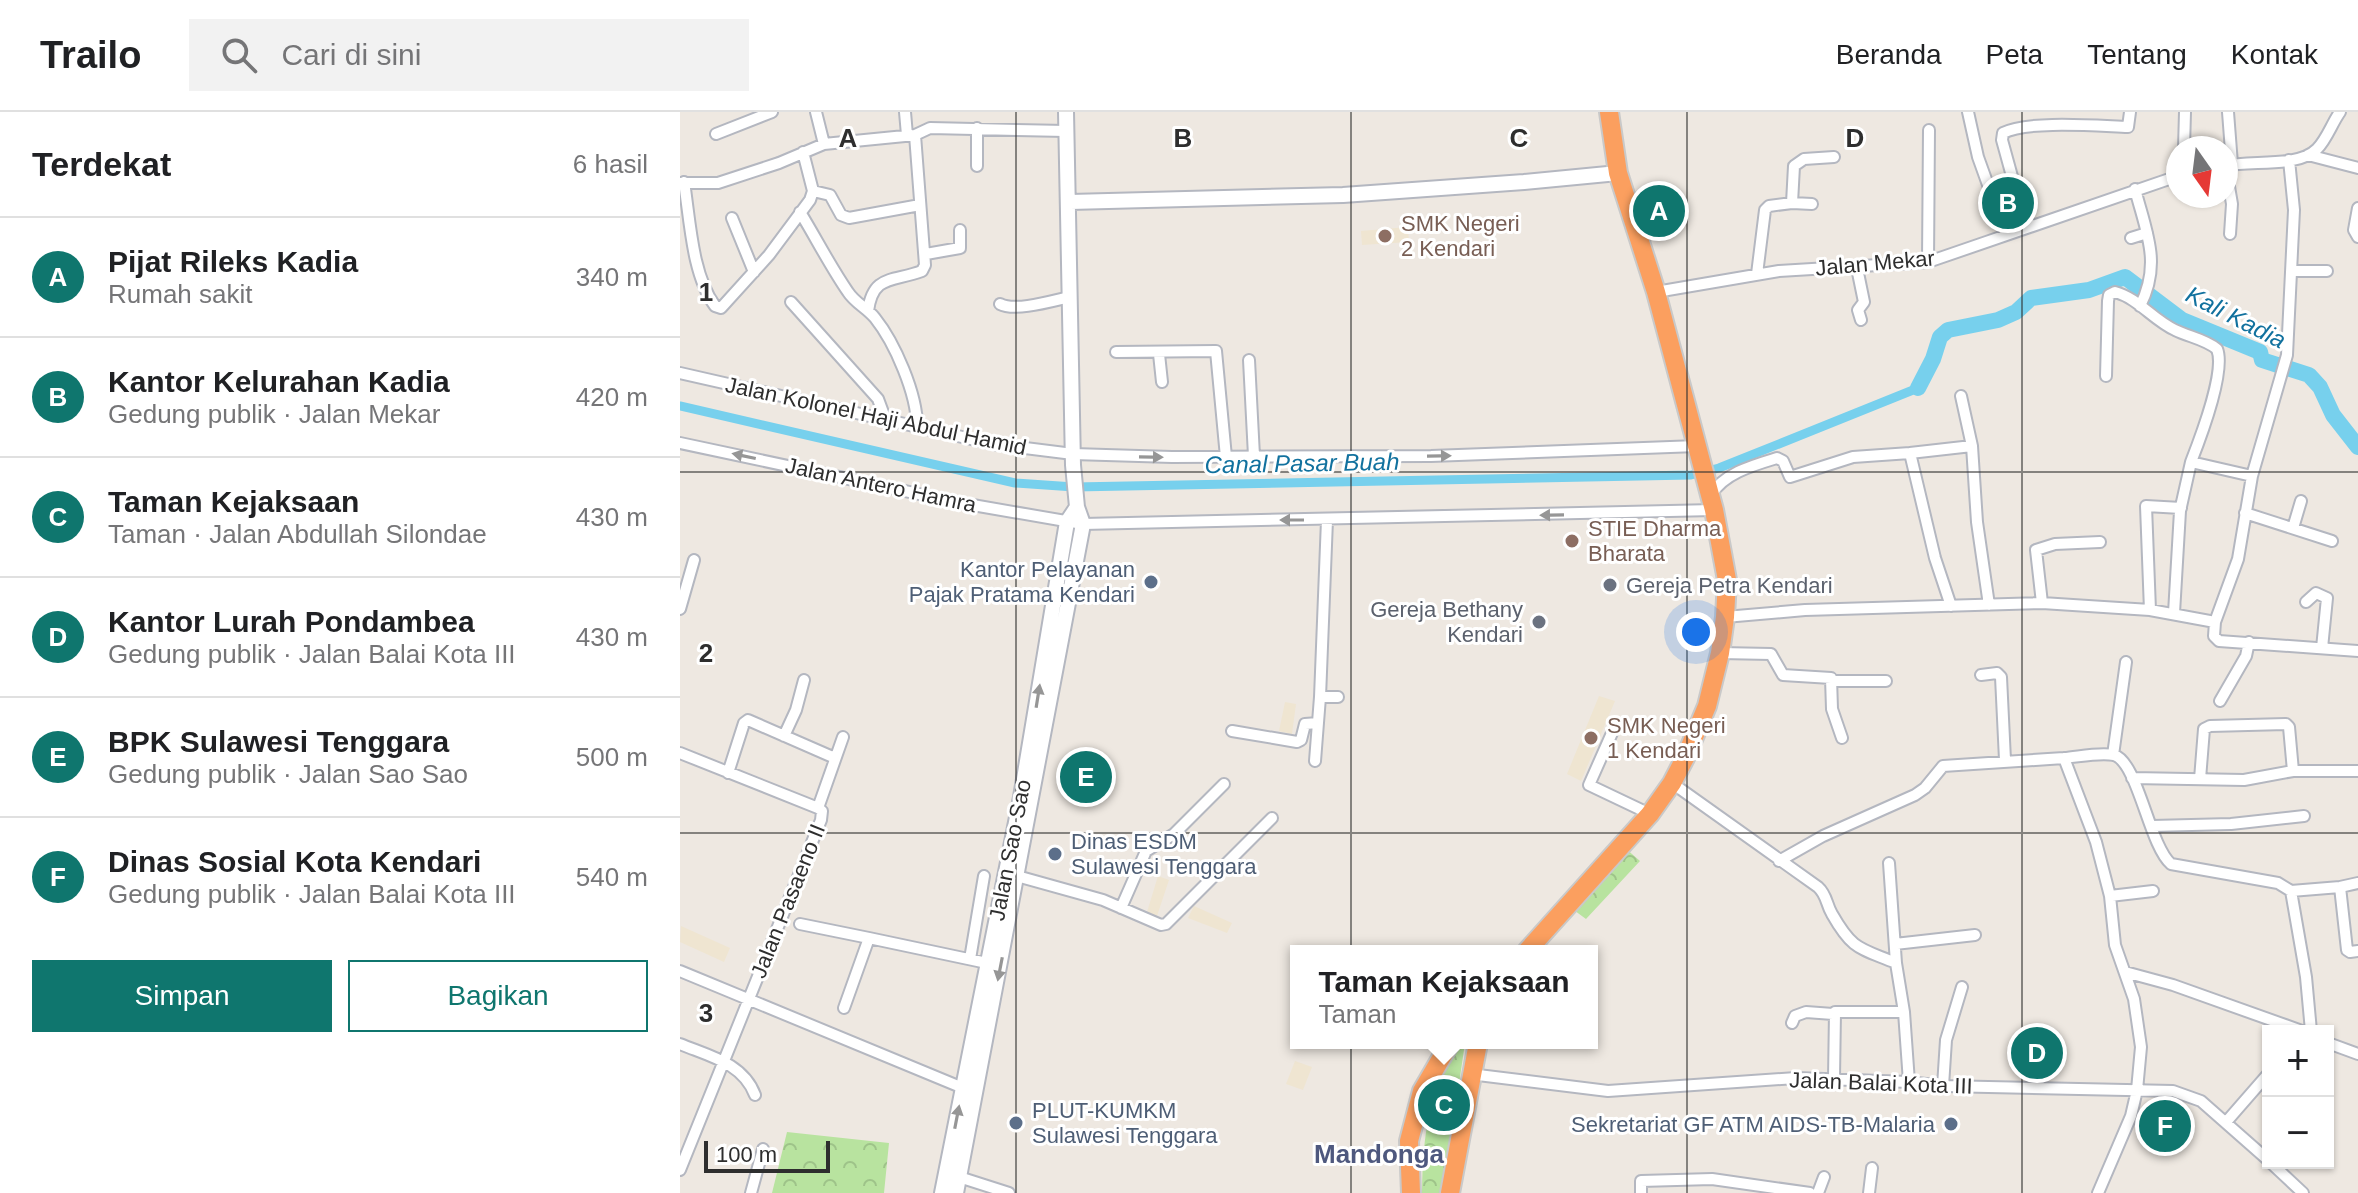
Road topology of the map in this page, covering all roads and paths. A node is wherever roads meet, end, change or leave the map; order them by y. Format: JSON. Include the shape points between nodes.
{"nodes":[{"id":1,"x":772,"y":112,"type":"edge"},
{"id":2,"x":816,"y":112,"type":"edge"},
{"id":3,"x":905,"y":112,"type":"edge"},
{"id":4,"x":1066,"y":112,"type":"edge"},
{"id":5,"x":1609,"y":112,"type":"edge"},
{"id":6,"x":1968,"y":112,"type":"edge"},
{"id":7,"x":2130,"y":112,"type":"edge"},
{"id":8,"x":2185,"y":112,"type":"edge"},
{"id":9,"x":2228,"y":112,"type":"edge"},
{"id":10,"x":2340,"y":112,"type":"edge"},
{"id":11,"x":977,"y":128,"type":"junction"},
{"id":12,"x":1929,"y":130,"type":"dead end"},
{"id":13,"x":1066,"y":131,"type":"junction"},
{"id":14,"x":716,"y":134,"type":"dead end"},
{"id":15,"x":911,"y":135,"type":"junction"},
{"id":16,"x":2184,"y":136,"type":"edge"},
{"id":17,"x":2228,"y":136,"type":"edge"},
{"id":18,"x":824,"y":144,"type":"junction"},
{"id":19,"x":803,"y":152,"type":"junction"},
{"id":20,"x":2308,"y":155,"type":"junction"},
{"id":21,"x":1834,"y":157,"type":"dead end"},
{"id":22,"x":2289,"y":160,"type":"junction"},
{"id":23,"x":2238,"y":165,"type":"edge"},
{"id":24,"x":977,"y":166,"type":"dead end"},
{"id":25,"x":2358,"y":168,"type":"edge"},
{"id":26,"x":1618,"y":173,"type":"junction"},
{"id":27,"x":2166,"y":180,"type":"edge"},
{"id":28,"x":682,"y":182,"type":"edge"},
{"id":29,"x":2135,"y":189,"type":"junction"},
{"id":30,"x":813,"y":191,"type":"junction"},
{"id":31,"x":1070,"y":202,"type":"junction"},
{"id":32,"x":1792,"y":203,"type":"junction"},
{"id":33,"x":1812,"y":204,"type":"dead end"},
{"id":34,"x":920,"y":205,"type":"junction"},
{"id":35,"x":2232,"y":208,"type":"edge"},
{"id":36,"x":2358,"y":208,"type":"edge"},
{"id":37,"x":800,"y":212,"type":"junction"},
{"id":38,"x":732,"y":218,"type":"dead end"},
{"id":39,"x":2030,"y":226,"type":"junction"},
{"id":40,"x":960,"y":230,"type":"dead end"},
{"id":41,"x":2147,"y":233,"type":"junction"},
{"id":42,"x":2230,"y":234,"type":"dead end"},
{"id":43,"x":2006,"y":235,"type":"junction"},
{"id":44,"x":2358,"y":237,"type":"edge"},
{"id":45,"x":2131,"y":238,"type":"dead end"},
{"id":46,"x":926,"y":254,"type":"junction"},
{"id":47,"x":1928,"y":262,"type":"junction"},
{"id":48,"x":1857,"y":268,"type":"junction"},
{"id":49,"x":2291,"y":271,"type":"junction"},
{"id":50,"x":2327,"y":271,"type":"dead end"},
{"id":51,"x":754,"y":272,"type":"junction"},
{"id":52,"x":1757,"y":274,"type":"junction"},
{"id":53,"x":1656,"y":292,"type":"junction"},
{"id":54,"x":1070,"y":297,"type":"junction"},
{"id":55,"x":791,"y":302,"type":"dead end"},
{"id":56,"x":1000,"y":304,"type":"dead end"},
{"id":57,"x":2141,"y":305,"type":"junction"},
{"id":58,"x":868,"y":311,"type":"junction"},
{"id":59,"x":1861,"y":320,"type":"dead end"},
{"id":60,"x":1116,"y":352,"type":"dead end"},
{"id":61,"x":1159,"y":354,"type":"junction"},
{"id":62,"x":1249,"y":360,"type":"dead end"},
{"id":63,"x":680,"y":373,"type":"edge"},
{"id":64,"x":2106,"y":376,"type":"dead end"},
{"id":65,"x":1162,"y":382,"type":"dead end"},
{"id":66,"x":1961,"y":396,"type":"dead end"},
{"id":67,"x":885,"y":418,"type":"junction"},
{"id":68,"x":917,"y":426,"type":"junction"},
{"id":69,"x":680,"y":443,"type":"edge"},
{"id":70,"x":1972,"y":446,"type":"junction"},
{"id":71,"x":1698,"y":451,"type":"junction"},
{"id":72,"x":1910,"y":453,"type":"junction"},
{"id":73,"x":1254,"y":456,"type":"junction"},
{"id":74,"x":1226,"y":457,"type":"junction"},
{"id":75,"x":1073,"y":459,"type":"junction"},
{"id":76,"x":2191,"y":462,"type":"junction"},
{"id":77,"x":2252,"y":476,"type":"junction"},
{"id":78,"x":1711,"y":498,"type":"junction"},
{"id":79,"x":2301,"y":501,"type":"dead end"},
{"id":80,"x":2181,"y":508,"type":"junction"},
{"id":81,"x":2245,"y":513,"type":"junction"},
{"id":82,"x":1327,"y":520,"type":"junction"},
{"id":83,"x":1075,"y":523,"type":"junction"},
{"id":84,"x":2293,"y":528,"type":"junction"},
{"id":85,"x":2332,"y":541,"type":"dead end"},
{"id":86,"x":2100,"y":542,"type":"dead end"},
{"id":87,"x":694,"y":560,"type":"dead end"},
{"id":88,"x":2306,"y":602,"type":"dead end"},
{"id":89,"x":2042,"y":603,"type":"junction"},
{"id":90,"x":1989,"y":605,"type":"junction"},
{"id":91,"x":1951,"y":606,"type":"junction"},
{"id":92,"x":680,"y":609,"type":"edge"},
{"id":93,"x":2150,"y":610,"type":"junction"},
{"id":94,"x":2174,"y":613,"type":"junction"},
{"id":95,"x":1725,"y":617,"type":"junction"},
{"id":96,"x":2215,"y":622,"type":"junction"},
{"id":97,"x":2249,"y":642,"type":"junction"},
{"id":98,"x":2322,"y":648,"type":"junction"},
{"id":99,"x":2358,"y":651,"type":"edge"},
{"id":100,"x":1720,"y":653,"type":"junction"},
{"id":101,"x":2126,"y":662,"type":"dead end"},
{"id":102,"x":1981,"y":675,"type":"dead end"},
{"id":103,"x":804,"y":680,"type":"dead end"},
{"id":104,"x":1832,"y":681,"type":"junction"},
{"id":105,"x":1886,"y":681,"type":"dead end"},
{"id":106,"x":1320,"y":697,"type":"junction"},
{"id":107,"x":1338,"y":697,"type":"dead end"},
{"id":108,"x":2220,"y":701,"type":"dead end"},
{"id":109,"x":1318,"y":723,"type":"junction"},
{"id":110,"x":1616,"y":724,"type":"dead end"},
{"id":111,"x":1232,"y":731,"type":"dead end"},
{"id":112,"x":784,"y":736,"type":"junction"},
{"id":113,"x":843,"y":737,"type":"dead end"},
{"id":114,"x":1842,"y":738,"type":"dead end"},
{"id":115,"x":680,"y":753,"type":"edge"},
{"id":116,"x":2113,"y":755,"type":"junction"},
{"id":117,"x":835,"y":758,"type":"junction"},
{"id":118,"x":2064,"y":758,"type":"junction"},
{"id":119,"x":2005,"y":760,"type":"junction"},
{"id":120,"x":1315,"y":761,"type":"dead end"},
{"id":121,"x":2293,"y":771,"type":"junction"},
{"id":122,"x":2358,"y":771,"type":"edge"},
{"id":123,"x":728,"y":773,"type":"junction"},
{"id":124,"x":2132,"y":778,"type":"junction"},
{"id":125,"x":2200,"y":779,"type":"junction"},
{"id":126,"x":1672,"y":783,"type":"junction"},
{"id":127,"x":1224,"y":784,"type":"dead end"},
{"id":128,"x":818,"y":808,"type":"junction"},
{"id":129,"x":1650,"y":814,"type":"junction"},
{"id":130,"x":2304,"y":816,"type":"dead end"},
{"id":131,"x":1272,"y":818,"type":"dead end"},
{"id":132,"x":2152,"y":826,"type":"junction"},
{"id":133,"x":1779,"y":861,"type":"junction"},
{"id":134,"x":1889,"y":863,"type":"dead end"},
{"id":135,"x":984,"y":876,"type":"dead end"},
{"id":136,"x":1017,"y":876,"type":"junction"},
{"id":137,"x":2358,"y":883,"type":"edge"},
{"id":138,"x":2340,"y":887,"type":"junction"},
{"id":139,"x":2153,"y":891,"type":"dead end"},
{"id":140,"x":2291,"y":891,"type":"junction"},
{"id":141,"x":2110,"y":896,"type":"junction"},
{"id":142,"x":1121,"y":908,"type":"junction"},
{"id":143,"x":800,"y":924,"type":"dead end"},
{"id":144,"x":1975,"y":935,"type":"dead end"},
{"id":145,"x":869,"y":938,"type":"junction"},
{"id":146,"x":1895,"y":944,"type":"junction"},
{"id":147,"x":1532,"y":945,"type":"edge"},
{"id":148,"x":2358,"y":951,"type":"edge"},
{"id":149,"x":970,"y":959,"type":"junction"},
{"id":150,"x":987,"y":963,"type":"junction"},
{"id":151,"x":1896,"y":963,"type":"junction"},
{"id":152,"x":680,"y":971,"type":"edge"},
{"id":153,"x":2125,"y":972,"type":"junction"},
{"id":154,"x":1962,"y":987,"type":"dead end"},
{"id":155,"x":749,"y":999,"type":"junction"},
{"id":156,"x":844,"y":1008,"type":"dead end"},
{"id":157,"x":1904,"y":1012,"type":"junction"},
{"id":158,"x":1833,"y":1014,"type":"junction"},
{"id":159,"x":1792,"y":1023,"type":"dead end"},
{"id":160,"x":2285,"y":1025,"type":"edge"},
{"id":161,"x":2310,"y":1025,"type":"edge"},
{"id":162,"x":680,"y":1044,"type":"edge"},
{"id":163,"x":2334,"y":1045,"type":"edge"},
{"id":164,"x":1446,"y":1049,"type":"edge"},
{"id":165,"x":1476,"y":1049,"type":"edge"},
{"id":166,"x":2358,"y":1054,"type":"edge"},
{"id":167,"x":724,"y":1062,"type":"junction"},
{"id":168,"x":1470,"y":1074,"type":"junction"},
{"id":169,"x":1834,"y":1078,"type":"junction"},
{"id":170,"x":2262,"y":1081,"type":"edge"},
{"id":171,"x":1909,"y":1082,"type":"junction"},
{"id":172,"x":1943,"y":1086,"type":"junction"},
{"id":173,"x":963,"y":1088,"type":"junction"},
{"id":174,"x":2137,"y":1090,"type":"junction"},
{"id":175,"x":755,"y":1095,"type":"dead end"},
{"id":176,"x":2227,"y":1121,"type":"junction"},
{"id":177,"x":680,"y":1134,"type":"edge"},
{"id":178,"x":692,"y":1137,"type":"junction"},
{"id":179,"x":763,"y":1149,"type":"dead end"},
{"id":180,"x":2262,"y":1154,"type":"edge"},
{"id":181,"x":1872,"y":1168,"type":"dead end"},
{"id":182,"x":2278,"y":1169,"type":"edge"},
{"id":183,"x":680,"y":1170,"type":"edge"},
{"id":184,"x":959,"y":1177,"type":"junction"},
{"id":185,"x":1824,"y":1177,"type":"dead end"},
{"id":186,"x":751,"y":1193,"type":"edge"},
{"id":187,"x":942,"y":1193,"type":"edge"},
{"id":188,"x":956,"y":1193,"type":"edge"},
{"id":189,"x":1009,"y":1193,"type":"edge"},
{"id":190,"x":1411,"y":1193,"type":"edge"},
{"id":191,"x":1450,"y":1193,"type":"edge"},
{"id":192,"x":1641,"y":1193,"type":"edge"},
{"id":193,"x":1810,"y":1193,"type":"edge"},
{"id":194,"x":1818,"y":1193,"type":"edge"},
{"id":195,"x":1869,"y":1193,"type":"edge"},
{"id":196,"x":2099,"y":1193,"type":"edge"},
{"id":197,"x":2303,"y":1193,"type":"edge"}],
"edges":[{"from":1,"to":14,"type":"street"},
{"from":2,"to":18,"type":"street"},
{"from":3,"to":15,"type":"street"},
{"from":4,"to":13,"type":"street","name":"Jalan Sao Sao"},
{"from":5,"to":26,"type":"highway"},
{"from":6,"to":43,"type":"street"},
{"from":7,"to":39,"type":"street","via":[[2128,127],[2056,126],[2003,133]]},
{"from":8,"to":16,"type":"street"},
{"from":9,"to":17,"type":"street"},
{"from":10,"to":20,"type":"street"},
{"from":11,"to":13,"type":"street"},
{"from":11,"to":15,"type":"street","via":[[930,128]]},
{"from":11,"to":24,"type":"street"},
{"from":12,"to":47,"type":"street"},
{"from":13,"to":31,"type":"street","name":"Jalan Sao Sao"},
{"from":15,"to":18,"type":"street"},
{"from":15,"to":34,"type":"street"},
{"from":18,"to":19,"type":"street"},
{"from":19,"to":28,"type":"street","via":[[718,183]]},
{"from":19,"to":30,"type":"street"},
{"from":20,"to":22,"type":"street"},
{"from":20,"to":25,"type":"street"},
{"from":21,"to":32,"type":"street","via":[[1798,161],[1792,173]]},
{"from":22,"to":23,"type":"street"},
{"from":22,"to":49,"type":"street","via":[[2294,210]]},
{"from":26,"to":31,"type":"street","via":[[1343,195]]},
{"from":26,"to":53,"type":"highway"},
{"from":27,"to":29,"type":"street","name":"Jalan Mekar"},
{"from":28,"to":51,"type":"street","via":[[705,290],[715,306],[723,307]]},
{"from":29,"to":39,"type":"street","name":"Jalan Mekar"},
{"from":29,"to":41,"type":"street"},
{"from":30,"to":34,"type":"street","via":[[830,195],[841,215],[849,218]]},
{"from":30,"to":37,"type":"street"},
{"from":31,"to":54,"type":"street","name":"Jalan Sao Sao"},
{"from":32,"to":33,"type":"street"},
{"from":32,"to":52,"type":"street","via":[[1765,210]]},
{"from":34,"to":46,"type":"street"},
{"from":35,"to":42,"type":"street"},
{"from":36,"to":44,"type":"street"},
{"from":37,"to":51,"type":"street"},
{"from":37,"to":58,"type":"street","via":[[847,291]]},
{"from":38,"to":51,"type":"street"},
{"from":39,"to":43,"type":"street","name":"Jalan Mekar"},
{"from":40,"to":46,"type":"street","via":[[961,248]]},
{"from":41,"to":45,"type":"street"},
{"from":41,"to":57,"type":"street","via":[[2152,255],[2148,292]]},
{"from":43,"to":47,"type":"street","name":"Jalan Mekar"},
{"from":46,"to":58,"type":"street","via":[[922,271],[873,289]]},
{"from":47,"to":48,"type":"street","name":"Jalan Mekar"},
{"from":48,"to":52,"type":"street","name":"Jalan Mekar"},
{"from":48,"to":59,"type":"street","via":[[1864,302],[1858,310]]},
{"from":49,"to":50,"type":"street"},
{"from":49,"to":77,"type":"street","via":[[2287,355]]},
{"from":52,"to":53,"type":"street","name":"Jalan Mekar"},
{"from":53,"to":71,"type":"highway"},
{"from":54,"to":56,"type":"street","via":[[1016,309]]},
{"from":54,"to":75,"type":"street","name":"Jalan Sao Sao"},
{"from":55,"to":67,"type":"street","via":[[878,399]]},
{"from":57,"to":64,"type":"street","via":[[2125,294],[2109,295]]},
{"from":57,"to":76,"type":"street","via":[[2177,332],[2219,352],[2213,393]]},
{"from":58,"to":68,"type":"street","via":[[912,386]]},
{"from":60,"to":61,"type":"street"},
{"from":61,"to":65,"type":"street"},
{"from":61,"to":74,"type":"street","via":[[1217,353]]},
{"from":62,"to":73,"type":"street"},
{"from":63,"to":67,"type":"street","name":"Jalan Kolonel Haji Abdul Hamid"},
{"from":66,"to":70,"type":"street"},
{"from":67,"to":68,"type":"street","name":"Jalan Kolonel Haji Abdul Hamid"},
{"from":68,"to":75,"type":"street","name":"Jalan Kolonel Haji Abdul Hamid"},
{"from":83,"to":69,"type":"street","name":"Jalan Antero Hamra","one_way":true},
{"from":70,"to":72,"type":"street"},
{"from":70,"to":90,"type":"street"},
{"from":73,"to":71,"type":"street","name":"Jalan Kolonel Haji Abdul Hamid","one_way":true},
{"from":71,"to":78,"type":"highway"},
{"from":72,"to":78,"type":"street","via":[[1853,457],[1790,477],[1777,458],[1728,477]]},
{"from":72,"to":91,"type":"street"},
{"from":73,"to":74,"type":"street","name":"Jalan Kolonel Haji Abdul Hamid"},
{"from":75,"to":74,"type":"street","name":"Jalan Kolonel Haji Abdul Hamid","one_way":true},
{"from":75,"to":83,"type":"street","name":"Jalan Sao Sao"},
{"from":76,"to":77,"type":"street"},
{"from":76,"to":80,"type":"street"},
{"from":77,"to":81,"type":"street"},
{"from":78,"to":82,"type":"street","name":"Jalan Antero Hamra","one_way":true},
{"from":78,"to":95,"type":"highway","via":[[1727,580]]},
{"from":79,"to":84,"type":"street"},
{"from":80,"to":93,"type":"street","via":[[2146,506]]},
{"from":80,"to":94,"type":"street"},
{"from":81,"to":84,"type":"street"},
{"from":81,"to":96,"type":"street","via":[[2238,559]]},
{"from":82,"to":83,"type":"street","name":"Jalan Antero Hamra","one_way":true},
{"from":82,"to":106,"type":"street"},
{"from":83,"to":136,"type":"street","name":"Jalan Sao Sao"},
{"from":150,"to":83,"type":"street","name":"Jalan Sao Sao","one_way":true},
{"from":84,"to":85,"type":"street"},
{"from":86,"to":89,"type":"street","via":[[2036,550]]},
{"from":87,"to":92,"type":"street"},
{"from":88,"to":98,"type":"street","via":[[2316,593],[2327,598]]},
{"from":89,"to":90,"type":"street"},
{"from":89,"to":93,"type":"street"},
{"from":90,"to":91,"type":"street"},
{"from":91,"to":95,"type":"street"},
{"from":93,"to":94,"type":"street"},
{"from":94,"to":96,"type":"street"},
{"from":95,"to":100,"type":"highway"},
{"from":96,"to":97,"type":"street","via":[[2217,640]]},
{"from":97,"to":98,"type":"street"},
{"from":97,"to":108,"type":"street"},
{"from":98,"to":99,"type":"street"},
{"from":100,"to":104,"type":"street","via":[[1771,654],[1783,675]]},
{"from":100,"to":126,"type":"highway","via":[[1707,728]]},
{"from":101,"to":116,"type":"street"},
{"from":102,"to":119,"type":"street","via":[[2001,677]]},
{"from":103,"to":112,"type":"street"},
{"from":104,"to":105,"type":"street"},
{"from":104,"to":114,"type":"street","via":[[1832,709]]},
{"from":106,"to":107,"type":"street"},
{"from":106,"to":109,"type":"street"},
{"from":109,"to":111,"type":"street","via":[[1305,724],[1297,742]]},
{"from":109,"to":120,"type":"street"},
{"from":110,"to":129,"type":"street","via":[[1589,785]]},
{"from":112,"to":117,"type":"street"},
{"from":112,"to":123,"type":"street","via":[[745,721]]},
{"from":113,"to":117,"type":"street"},
{"from":115,"to":123,"type":"street","name":"Jalan Pasaeno II"},
{"from":116,"to":118,"type":"street"},
{"from":116,"to":124,"type":"street"},
{"from":117,"to":128,"type":"street"},
{"from":118,"to":119,"type":"street"},
{"from":118,"to":141,"type":"street"},
{"from":119,"to":133,"type":"street","via":[[1943,766],[1915,795]]},
{"from":121,"to":122,"type":"street"},
{"from":121,"to":125,"type":"street","via":[[2244,780]]},
{"from":121,"to":125,"type":"street","via":[[2286,724],[2210,726],[2202,737]]},
{"from":123,"to":128,"type":"street","name":"Jalan Pasaeno II"},
{"from":124,"to":125,"type":"street"},
{"from":124,"to":132,"type":"street"},
{"from":126,"to":129,"type":"highway"},
{"from":126,"to":133,"type":"street"},
{"from":127,"to":142,"type":"street","via":[[1174,834],[1146,851]]},
{"from":128,"to":155,"type":"street","name":"Jalan Pasaeno II","via":[[821,820]]},
{"from":129,"to":147,"type":"highway"},
{"from":130,"to":132,"type":"street"},
{"from":131,"to":142,"type":"street","via":[[1166,924]]},
{"from":132,"to":140,"type":"street","via":[[2171,864],[2278,883]]},
{"from":133,"to":151,"type":"street","via":[[1823,892],[1860,950]]},
{"from":134,"to":146,"type":"street"},
{"from":135,"to":149,"type":"street"},
{"from":136,"to":142,"type":"street"},
{"from":136,"to":184,"type":"street","name":"Jalan Sao Sao","one_way":true},
{"from":137,"to":138,"type":"street"},
{"from":138,"to":140,"type":"street"},
{"from":138,"to":148,"type":"street","via":[[2347,950]]},
{"from":139,"to":141,"type":"street"},
{"from":140,"to":161,"type":"street"},
{"from":141,"to":153,"type":"street","via":[[2115,945]]},
{"from":143,"to":145,"type":"street"},
{"from":144,"to":146,"type":"street"},
{"from":145,"to":149,"type":"street"},
{"from":145,"to":156,"type":"street"},
{"from":146,"to":151,"type":"street"},
{"from":149,"to":150,"type":"street"},
{"from":150,"to":173,"type":"street","name":"Jalan Sao Sao"},
{"from":151,"to":157,"type":"street"},
{"from":152,"to":155,"type":"street"},
{"from":153,"to":160,"type":"street"},
{"from":153,"to":174,"type":"street","via":[[2141,1047]]},
{"from":154,"to":172,"type":"street","via":[[1946,1040]]},
{"from":155,"to":167,"type":"street","name":"Jalan Pasaeno II"},
{"from":155,"to":173,"type":"street"},
{"from":157,"to":158,"type":"street"},
{"from":157,"to":171,"type":"street"},
{"from":158,"to":159,"type":"street","via":[[1803,1012]]},
{"from":158,"to":169,"type":"street"},
{"from":162,"to":167,"type":"street"},
{"from":163,"to":166,"type":"street"},
{"from":164,"to":190,"type":"highway","via":[[1422,1091],[1409,1141]]},
{"from":165,"to":168,"type":"highway"},
{"from":167,"to":175,"type":"street","via":[[737,1069]]},
{"from":167,"to":178,"type":"street","name":"Jalan Pasaeno II"},
{"from":168,"to":169,"type":"street","name":"Jalan Balai Kota III","via":[[1608,1091]]},
{"from":168,"to":191,"type":"highway"},
{"from":169,"to":171,"type":"street","name":"Jalan Balai Kota III"},
{"from":170,"to":176,"type":"street"},
{"from":171,"to":172,"type":"street","name":"Jalan Balai Kota III"},
{"from":172,"to":174,"type":"street","name":"Jalan Balai Kota III"},
{"from":187,"to":173,"type":"street","name":"Jalan Sao Sao","one_way":true},
{"from":174,"to":176,"type":"street","name":"Jalan Balai Kota III","via":[[2185,1094]]},
{"from":174,"to":196,"type":"street"},
{"from":176,"to":180,"type":"street","name":"Jalan Balai Kota III"},
{"from":177,"to":178,"type":"street"},
{"from":178,"to":183,"type":"street","name":"Jalan Pasaeno II"},
{"from":179,"to":186,"type":"street"},
{"from":181,"to":195,"type":"street"},
{"from":182,"to":197,"type":"street","name":"Jalan Balai Kota III"},
{"from":184,"to":188,"type":"street","name":"Jalan Sao Sao"},
{"from":184,"to":189,"type":"street"},
{"from":185,"to":194,"type":"street"},
{"from":192,"to":193,"type":"street","via":[[1640,1182],[1712,1179]]}]}
